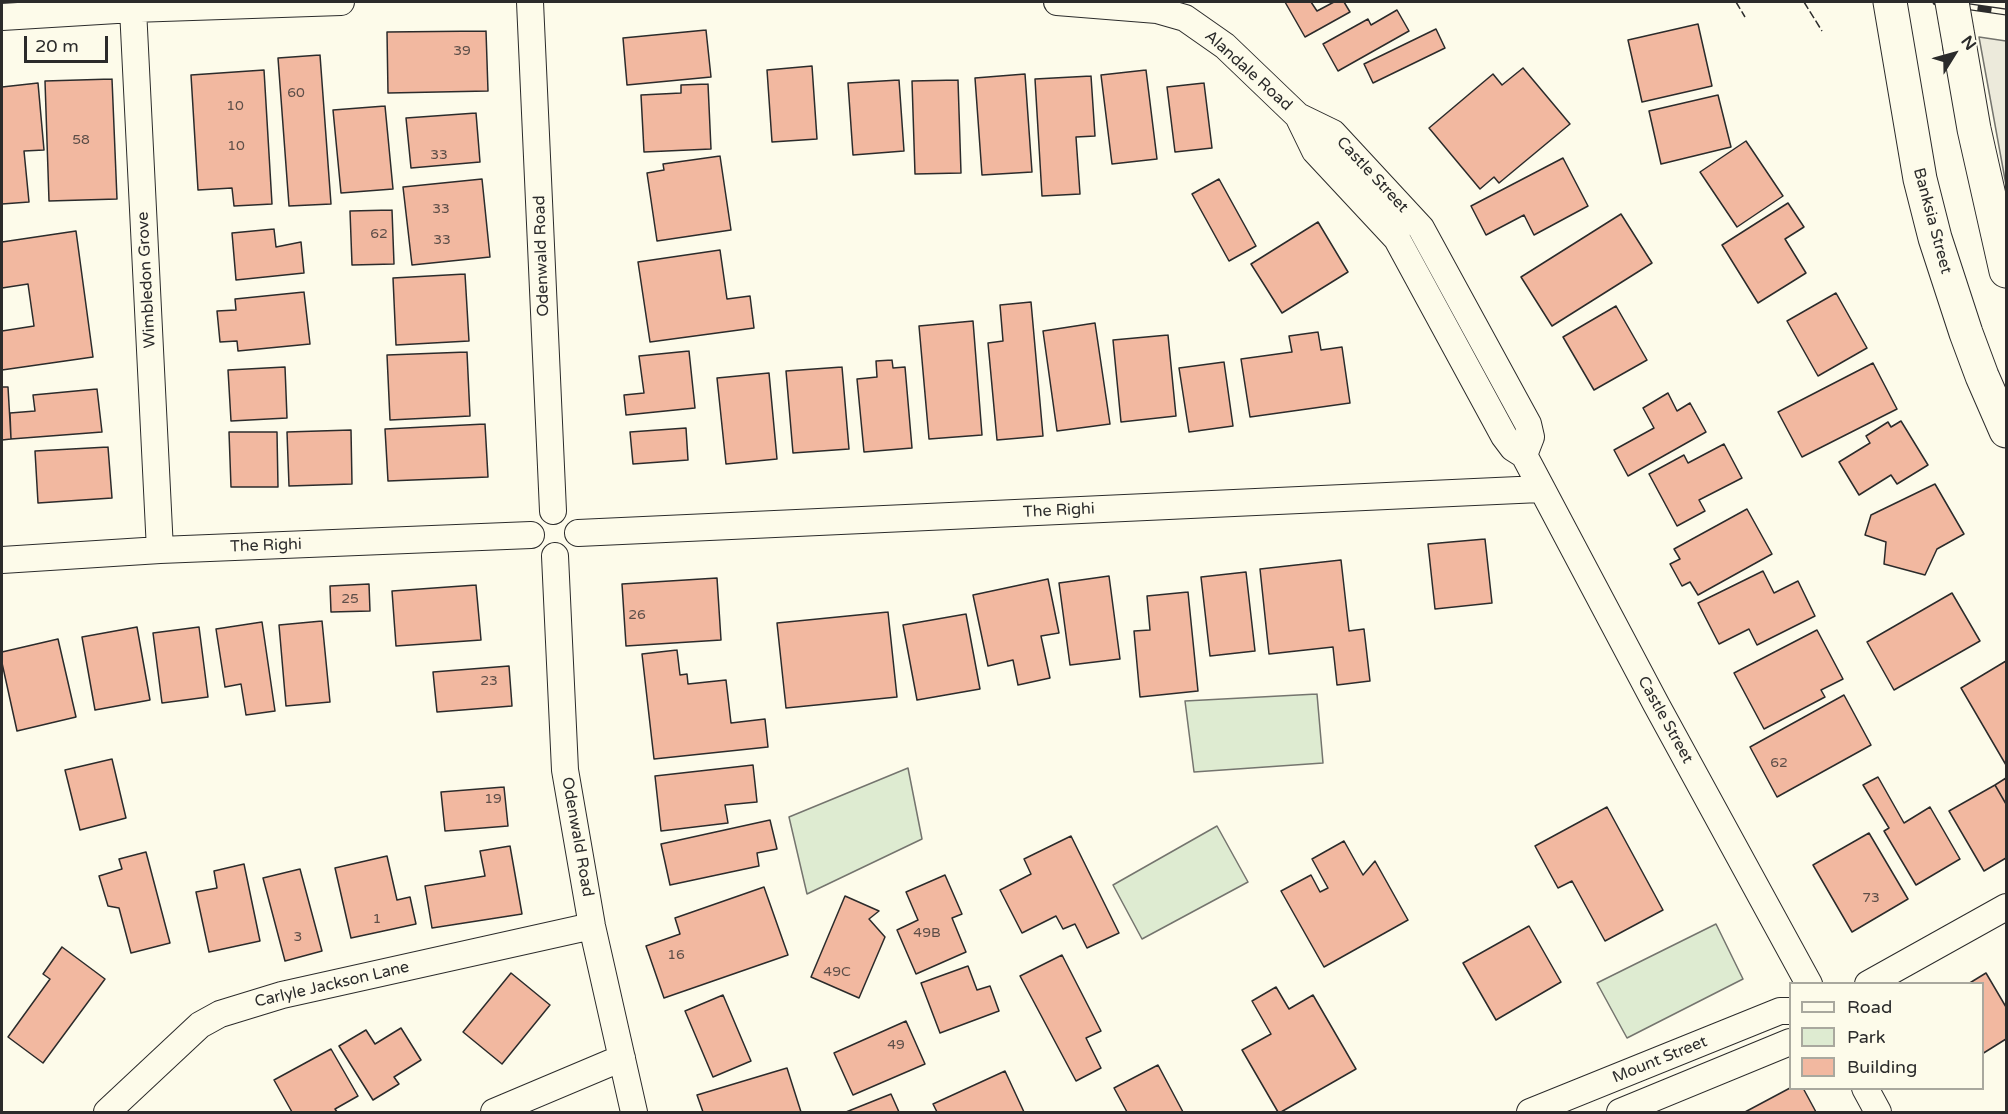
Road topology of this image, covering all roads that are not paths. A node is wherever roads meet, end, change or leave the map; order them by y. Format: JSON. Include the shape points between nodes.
{"nodes":[{"id":1,"x":341,"y":2,"type":"edge"},
{"id":2,"x":530,"y":2,"type":"edge"},
{"id":3,"x":1057,"y":2,"type":"edge"},
{"id":4,"x":1890,"y":2,"type":"edge"},
{"id":5,"x":1952,"y":2,"type":"edge"},
{"id":6,"x":133,"y":9,"type":"junction"},
{"id":7,"x":2,"y":17,"type":"edge"},
{"id":8,"x":1298,"y":116,"type":"joint"},
{"id":9,"x":2007,"y":271,"type":"edge"},
{"id":10,"x":2007,"y":431,"type":"edge"},
{"id":11,"x":1540,"y":489,"type":"junction"},
{"id":12,"x":553,"y":511,"type":"junction"},
{"id":13,"x":578,"y":533,"type":"junction"},
{"id":14,"x":531,"y":535,"type":"junction"},
{"id":15,"x":160,"y":550,"type":"junction"},
{"id":16,"x":555,"y":556,"type":"junction"},
{"id":17,"x":2,"y":560,"type":"edge"},
{"id":18,"x":2007,"y":907,"type":"edge"},
{"id":19,"x":592,"y":926,"type":"junction"},
{"id":20,"x":1808,"y":982,"type":"edge"},
{"id":21,"x":1872,"y":982,"type":"edge"},
{"id":22,"x":1789,"y":1011,"type":"edge"},
{"id":23,"x":1789,"y":1043,"type":"edge"},
{"id":24,"x":622,"y":1058,"type":"junction"},
{"id":25,"x":1866,"y":1090,"type":"edge"},
{"id":26,"x":107,"y":1113,"type":"edge"},
{"id":27,"x":494,"y":1113,"type":"edge"},
{"id":28,"x":634,"y":1113,"type":"edge"},
{"id":29,"x":1530,"y":1113,"type":"edge"},
{"id":30,"x":1620,"y":1113,"type":"edge"},
{"id":31,"x":1878,"y":1113,"type":"edge"}],
"edges":[{"from":1,"to":6,"type":"street"},
{"from":2,"to":12,"type":"street","name":"Odenwald Road"},
{"from":3,"to":8,"type":"street","name":"Alandale Road","via":[[1157,10],[1185,18],[1225,46]]},
{"from":4,"to":10,"type":"highway","name":"Banksia Street","via":[[1920,178],[1935,238],[1970,344]]},
{"from":5,"to":9,"type":"highway","bridge":true,"via":[[1974,129]]},
{"from":6,"to":7,"type":"street"},
{"from":6,"to":15,"type":"street","name":"Wimbledon Grove"},
{"from":8,"to":11,"type":"street","name":"Castle Street","via":[[1333,133],[1421,228],[1528,424],[1531,437],[1524,455]]},
{"from":11,"to":13,"type":"street","name":"The Righi"},
{"from":11,"to":20,"type":"street","name":"Castle Street"},
{"from":12,"to":13,"type":"street","via":[[569,517]]},
{"from":12,"to":14,"type":"street","via":[[537,518]]},
{"from":13,"to":16,"type":"street","via":[[571,549]]},
{"from":14,"to":15,"type":"street","name":"The Righi"},
{"from":14,"to":16,"type":"street","via":[[538,550]]},
{"from":15,"to":17,"type":"street","name":"The Righi"},
{"from":16,"to":19,"type":"street","name":"Odenwald Road","via":[[565,770]]},
{"from":18,"to":21,"type":"street"},
{"from":19,"to":24,"type":"street","name":"Odenwald Road"},
{"from":19,"to":26,"type":"street","name":"Carlyle Jackson Lane","via":[[282,995],[220,1014],[200,1025]]},
{"from":22,"to":29,"type":"street","name":"Mount Street","via":[[1780,1011]]},
{"from":23,"to":30,"type":"street","name":"Mount Street"},
{"from":24,"to":27,"type":"street"},
{"from":24,"to":28,"type":"street","name":"Odenwald Road"},
{"from":25,"to":31,"type":"street"}]}
